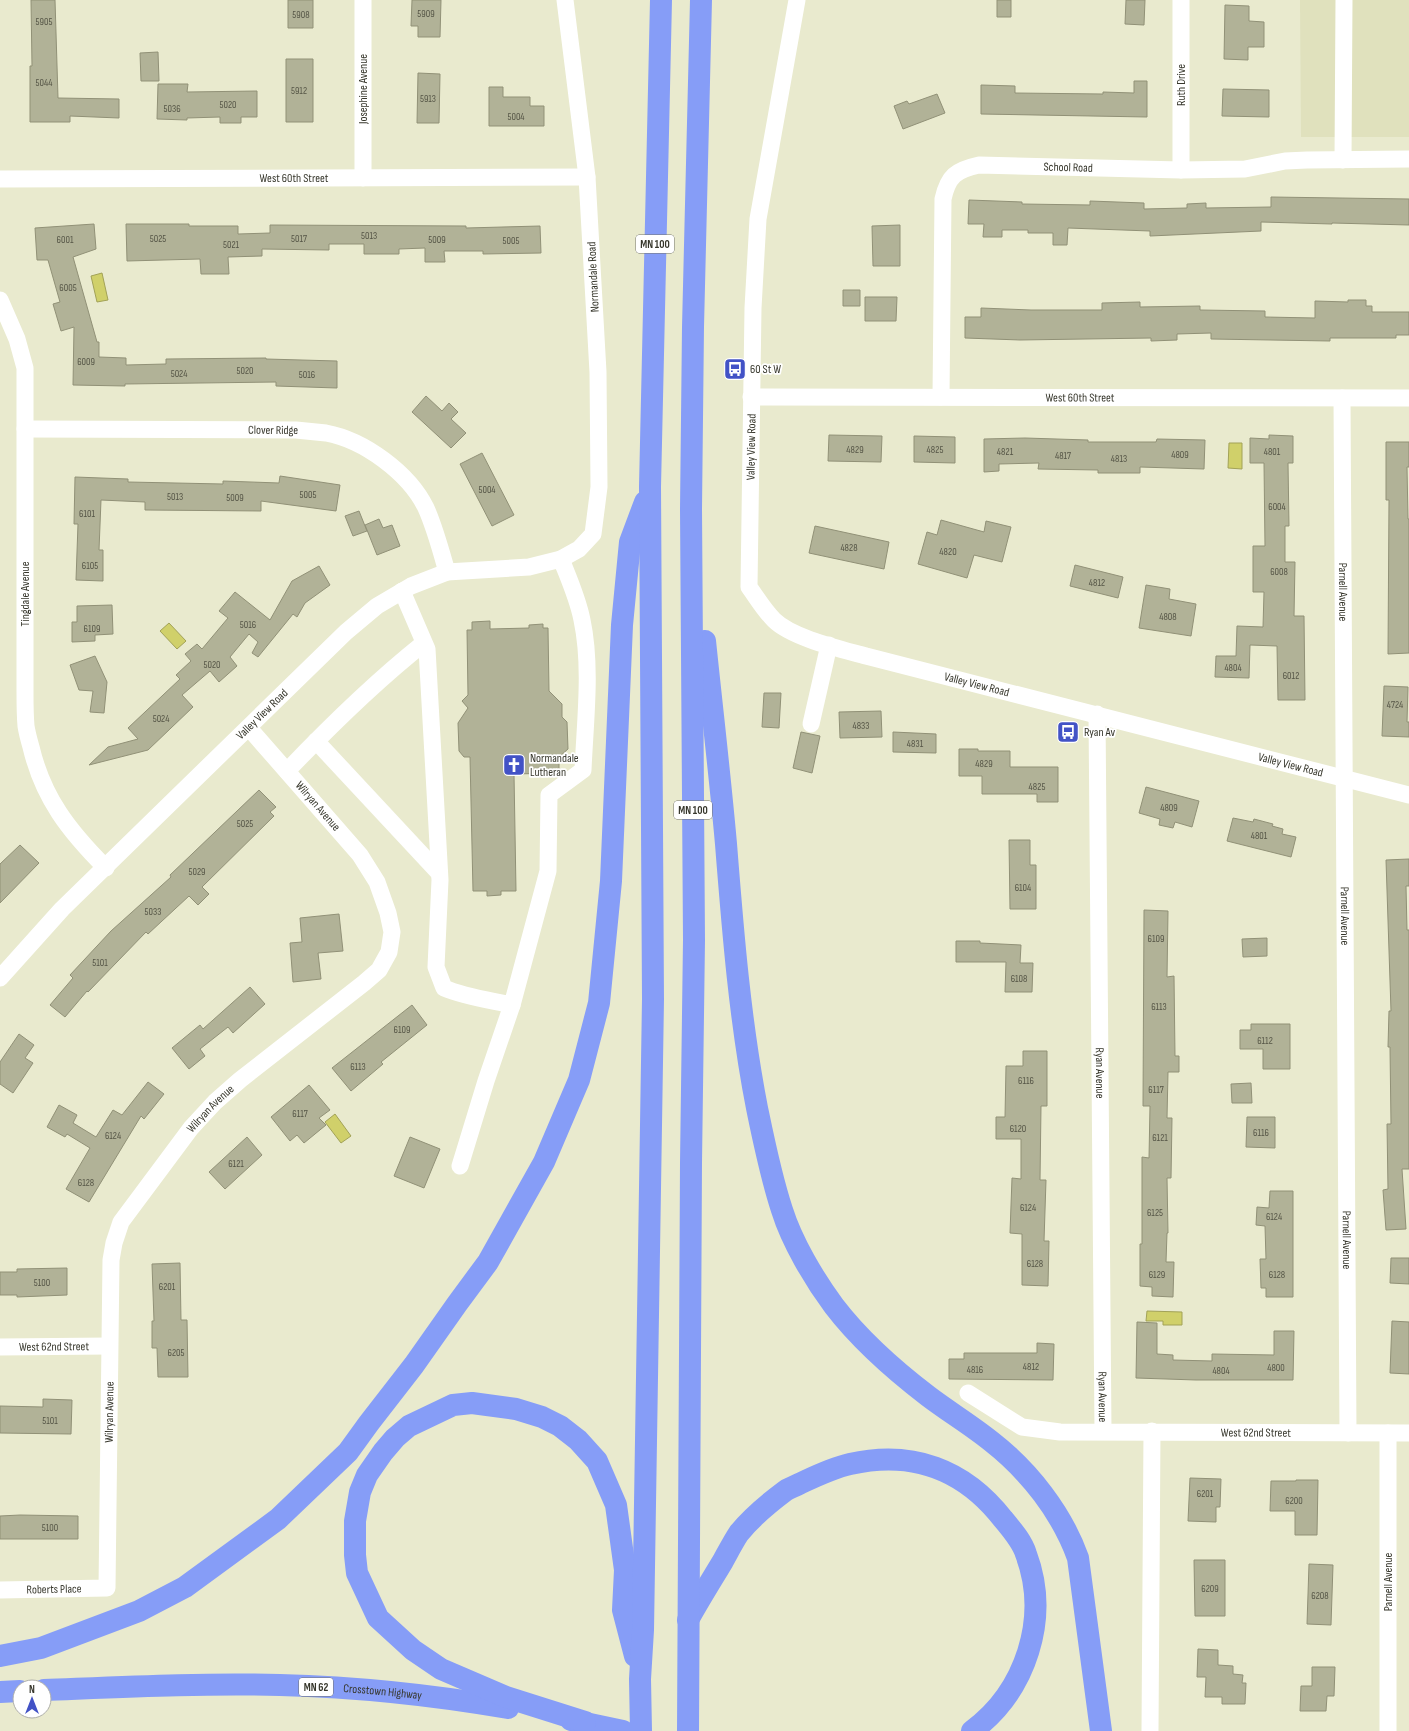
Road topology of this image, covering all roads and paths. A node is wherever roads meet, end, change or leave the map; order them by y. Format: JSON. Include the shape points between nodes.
{"nodes":[{"id":1,"x":363,"y":0,"type":"edge"},
{"id":2,"x":565,"y":0,"type":"edge"},
{"id":3,"x":661,"y":0,"type":"edge"},
{"id":4,"x":701,"y":0,"type":"edge"},
{"id":5,"x":797,"y":0,"type":"edge"},
{"id":6,"x":1181,"y":0,"type":"edge"},
{"id":7,"x":1344,"y":0,"type":"edge"},
{"id":8,"x":1409,"y":159,"type":"edge"},
{"id":9,"x":1343,"y":160,"type":"junction"},
{"id":10,"x":1181,"y":170,"type":"junction"},
{"id":11,"x":587,"y":177,"type":"junction"},
{"id":12,"x":363,"y":178,"type":"junction"},
{"id":13,"x":0,"y":179,"type":"edge"},
{"id":14,"x":0,"y":300,"type":"edge"},
{"id":15,"x":751,"y":397,"type":"junction"},
{"id":16,"x":941,"y":397,"type":"junction"},
{"id":17,"x":1342,"y":398,"type":"junction"},
{"id":18,"x":1409,"y":398,"type":"edge"},
{"id":19,"x":25,"y":429,"type":"junction"},
{"id":20,"x":650,"y":487,"type":"junction"},
{"id":21,"x":691,"y":508,"type":"junction"},
{"id":22,"x":579,"y":549,"type":"joint"},
{"id":23,"x":561,"y":559,"type":"junction"},
{"id":24,"x":447,"y":572,"type":"junction"},
{"id":25,"x":402,"y":591,"type":"junction"},
{"id":26,"x":424,"y":643,"type":"junction"},
{"id":27,"x":829,"y":645,"type":"junction"},
{"id":28,"x":1097,"y":714,"type":"junction"},
{"id":29,"x":811,"y":724,"type":"dead end"},
{"id":30,"x":249,"y":728,"type":"junction"},
{"id":31,"x":316,"y":741,"type":"junction"},
{"id":32,"x":287,"y":771,"type":"junction"},
{"id":33,"x":1344,"y":778,"type":"junction"},
{"id":34,"x":1409,"y":795,"type":"edge"},
{"id":35,"x":106,"y":868,"type":"junction"},
{"id":36,"x":439,"y":873,"type":"junction"},
{"id":37,"x":0,"y":978,"type":"edge"},
{"id":38,"x":512,"y":1005,"type":"junction"},
{"id":39,"x":460,"y":1166,"type":"dead end"},
{"id":40,"x":109,"y":1346,"type":"junction"},
{"id":41,"x":0,"y":1347,"type":"edge"},
{"id":42,"x":968,"y":1393,"type":"dead end"},
{"id":43,"x":1103,"y":1431,"type":"junction"},
{"id":44,"x":1152,"y":1431,"type":"junction"},
{"id":45,"x":1348,"y":1433,"type":"junction"},
{"id":46,"x":1388,"y":1433,"type":"junction"},
{"id":47,"x":1409,"y":1433,"type":"edge"},
{"id":48,"x":107,"y":1588,"type":"joint"},
{"id":49,"x":0,"y":1590,"type":"edge"},
{"id":50,"x":688,"y":1620,"type":"junction"},
{"id":51,"x":0,"y":1656,"type":"edge"},
{"id":52,"x":640,"y":1679,"type":"junction"},
{"id":53,"x":52,"y":1690,"type":"edge"},
{"id":54,"x":12,"y":1691,"type":"edge"},
{"id":55,"x":0,"y":1692,"type":"edge"},
{"id":56,"x":585,"y":1722,"type":"junction"},
{"id":57,"x":623,"y":1731,"type":"edge"},
{"id":58,"x":641,"y":1731,"type":"edge"},
{"id":59,"x":688,"y":1731,"type":"edge"},
{"id":60,"x":972,"y":1731,"type":"edge"},
{"id":61,"x":1101,"y":1731,"type":"edge"},
{"id":62,"x":1150,"y":1731,"type":"edge"},
{"id":63,"x":1388,"y":1731,"type":"edge"}],
"edges":[{"from":1,"to":12,"type":"street","name":"Josephine Avenue"},
{"from":2,"to":11,"type":"street","name":"Normandale Road"},
{"from":3,"to":20,"type":"highway","number":"MN 100"},
{"from":4,"to":21,"type":"highway","number":"MN 100","via":[[692,327]]},
{"from":5,"to":15,"type":"street","via":[[758,218]]},
{"from":6,"to":10,"type":"street","name":"Ruth Drive"},
{"from":7,"to":9,"type":"street"},
{"from":8,"to":9,"type":"street","name":"School Road"},
{"from":9,"to":10,"type":"street","name":"School Road","via":[[1285,161],[1245,169]]},
{"from":10,"to":16,"type":"street","name":"School Road","via":[[979,165],[964,168],[954,175],[946,186],[943,199]]},
{"from":11,"to":12,"type":"street","name":"West 60th Street"},
{"from":11,"to":22,"type":"street","name":"Normandale Road","via":[[598,372],[599,487],[593,534]]},
{"from":12,"to":13,"type":"street","name":"West 60th Street"},
{"from":14,"to":19,"type":"street","name":"Tingdale Avenue","via":[[17,339],[25,368]]},
{"from":15,"to":16,"type":"street","name":"West 60th Street"},
{"from":15,"to":27,"type":"street","name":"Valley View Road","via":[[749,587],[774,620],[786,629]]},
{"from":16,"to":17,"type":"street","name":"West 60th Street"},
{"from":17,"to":18,"type":"street","name":"West 60th Street"},
{"from":17,"to":33,"type":"street","name":"Parnell Avenue"},
{"from":19,"to":24,"type":"street","name":"Clover Ridge","via":[[296,430],[327,434],[357,444],[383,459],[406,481],[425,507]]},
{"from":19,"to":35,"type":"street","name":"Tingdale Avenue","via":[[26,728],[46,793],[65,823]]},
{"from":20,"to":51,"type":"highway","via":[[630,542],[623,617],[611,881],[599,1003],[579,1080],[540,1169],[488,1262],[414,1365],[348,1452],[278,1519],[185,1587],[139,1611],[41,1648]]},
{"from":20,"to":52,"type":"highway","number":"MN 100","via":[[653,999],[643,1630]]},
{"from":21,"to":50,"type":"highway","number":"MN 100","via":[[694,940]]},
{"from":21,"to":61,"type":"highway","via":[[735,962],[750,1068],[782,1212],[802,1255],[820,1285],[850,1325],[903,1376],[1012,1458],[1059,1517],[1078,1558]]},
{"from":22,"to":23,"type":"street","name":"Valley View Road"},
{"from":23,"to":24,"type":"street","name":"Valley View Road","via":[[529,567]]},
{"from":23,"to":38,"type":"street","via":[[582,620],[586,652],[583,770],[549,795],[548,871]]},
{"from":24,"to":25,"type":"street","name":"Valley View Road"},
{"from":25,"to":26,"type":"street"},
{"from":25,"to":30,"type":"street","name":"Valley View Road","via":[[377,606],[346,632]]},
{"from":26,"to":31,"type":"street","via":[[393,668]]},
{"from":26,"to":36,"type":"street","via":[[427,649],[435,770]]},
{"from":27,"to":28,"type":"street","name":"Valley View Road"},
{"from":27,"to":29,"type":"street"},
{"from":28,"to":33,"type":"street","name":"Valley View Road"},
{"from":28,"to":43,"type":"street","name":"Ryan Avenue"},
{"from":30,"to":32,"type":"street","name":"Wilryan Avenue"},
{"from":30,"to":35,"type":"street","name":"Valley View Road"},
{"from":31,"to":32,"type":"street"},
{"from":31,"to":36,"type":"street"},
{"from":32,"to":40,"type":"street","name":"Wilryan Avenue","via":[[360,855],[377,882],[392,932],[389,952],[378,970],[364,983],[215,1102],[191,1128],[121,1222],[111,1260]]},
{"from":33,"to":34,"type":"street","name":"Valley View Road"},
{"from":33,"to":45,"type":"street","name":"Parnell Avenue"},
{"from":35,"to":37,"type":"street","name":"Valley View Road","via":[[62,910]]},
{"from":36,"to":38,"type":"street","via":[[436,967],[444,988],[459,995]]},
{"from":38,"to":39,"type":"street"},
{"from":40,"to":41,"type":"street","name":"West 62nd Street"},
{"from":40,"to":48,"type":"street","name":"Wilryan Avenue"},
{"from":42,"to":43,"type":"street","name":"West 62nd Street","via":[[1022,1427],[1060,1432]]},
{"from":43,"to":44,"type":"street","name":"West 62nd Street"},
{"from":44,"to":45,"type":"street","name":"West 62nd Street"},
{"from":44,"to":62,"type":"street"},
{"from":45,"to":46,"type":"street","name":"West 62nd Street"},
{"from":46,"to":47,"type":"street","name":"West 62nd Street"},
{"from":46,"to":63,"type":"street","name":"Parnell Avenue"},
{"from":48,"to":49,"type":"street","name":"Roberts Place"},
{"from":50,"to":59,"type":"highway","number":"MN 100"},
{"from":50,"to":60,"type":"highway","via":[[739,1534],[787,1489],[834,1468],[860,1462],[900,1459],[923,1462],[936,1467],[976,1491],[996,1510],[1026,1552],[1032,1578],[1036,1610],[1022,1669],[1006,1697]]},
{"from":52,"to":56,"type":"highway","via":[[624,1610],[625,1570],[616,1505],[597,1461],[578,1440],[560,1426],[542,1417],[516,1409],[472,1403],[453,1405],[409,1426],[383,1452],[367,1475],[357,1506],[357,1573],[378,1618],[413,1650],[441,1669],[506,1697]]},
{"from":52,"to":58,"type":"highway","number":"MN 100"},
{"from":53,"to":56,"type":"highway","name":"Crosstown Highway","number":"MN 62","via":[[178,1685],[272,1685],[355,1689],[456,1699]]},
{"from":54,"to":55,"type":"highway"},
{"from":56,"to":57,"type":"highway","name":"Crosstown Highway","number":"MN 62"}]}
